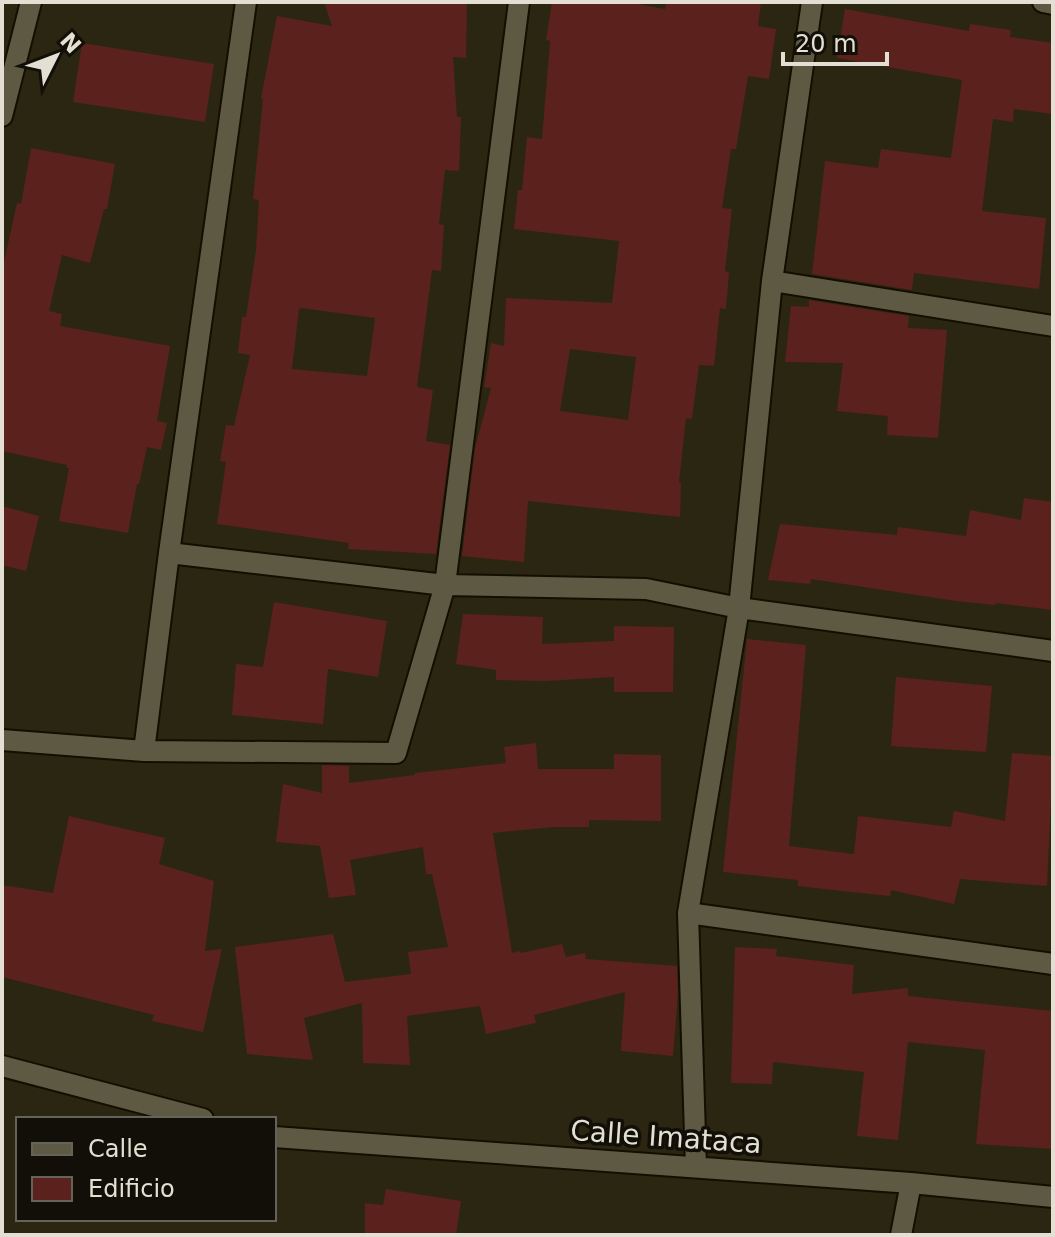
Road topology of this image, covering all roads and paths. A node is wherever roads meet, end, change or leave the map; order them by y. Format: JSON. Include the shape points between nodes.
{"nodes":[{"id":1,"x":31,"y":2,"type":"edge"},
{"id":2,"x":246,"y":2,"type":"edge"},
{"id":3,"x":519,"y":2,"type":"edge"},
{"id":4,"x":812,"y":2,"type":"edge"},
{"id":5,"x":1043,"y":2,"type":"edge"},
{"id":6,"x":1053,"y":4,"type":"edge"},
{"id":7,"x":2,"y":116,"type":"edge"},
{"id":8,"x":772,"y":281,"type":"junction"},
{"id":9,"x":1053,"y":326,"type":"edge"},
{"id":10,"x":169,"y":553,"type":"junction"},
{"id":11,"x":445,"y":585,"type":"junction"},
{"id":12,"x":739,"y":608,"type":"junction"},
{"id":13,"x":1053,"y":651,"type":"edge"},
{"id":14,"x":2,"y":740,"type":"edge"},
{"id":15,"x":144,"y":751,"type":"junction"},
{"id":16,"x":688,"y":913,"type":"junction"},
{"id":17,"x":1053,"y":964,"type":"edge"},
{"id":18,"x":2,"y":1066,"type":"edge"},
{"id":19,"x":195,"y":1117,"type":"edge"},
{"id":20,"x":276,"y":1137,"type":"edge"},
{"id":21,"x":696,"y":1167,"type":"junction"},
{"id":22,"x":911,"y":1183,"type":"junction"},
{"id":23,"x":1053,"y":1197,"type":"edge"},
{"id":24,"x":901,"y":1235,"type":"edge"}],
"edges":[{"from":1,"to":7,"type":"street"},
{"from":2,"to":10,"type":"street"},
{"from":3,"to":11,"type":"street"},
{"from":4,"to":8,"type":"street"},
{"from":5,"to":6,"type":"street"},
{"from":8,"to":9,"type":"street"},
{"from":8,"to":12,"type":"street"},
{"from":10,"to":11,"type":"street"},
{"from":10,"to":15,"type":"street"},
{"from":11,"to":12,"type":"street","via":[[646,589]]},
{"from":11,"to":15,"type":"street","via":[[396,753]]},
{"from":12,"to":13,"type":"street"},
{"from":12,"to":16,"type":"street"},
{"from":14,"to":15,"type":"street"},
{"from":16,"to":17,"type":"street"},
{"from":16,"to":21,"type":"street"},
{"from":18,"to":19,"type":"street"},
{"from":20,"to":21,"type":"street","name":"Calle Imataca"},
{"from":21,"to":22,"type":"street","name":"Calle Imataca"},
{"from":22,"to":23,"type":"street","name":"Calle Imataca"},
{"from":22,"to":24,"type":"street"}]}
